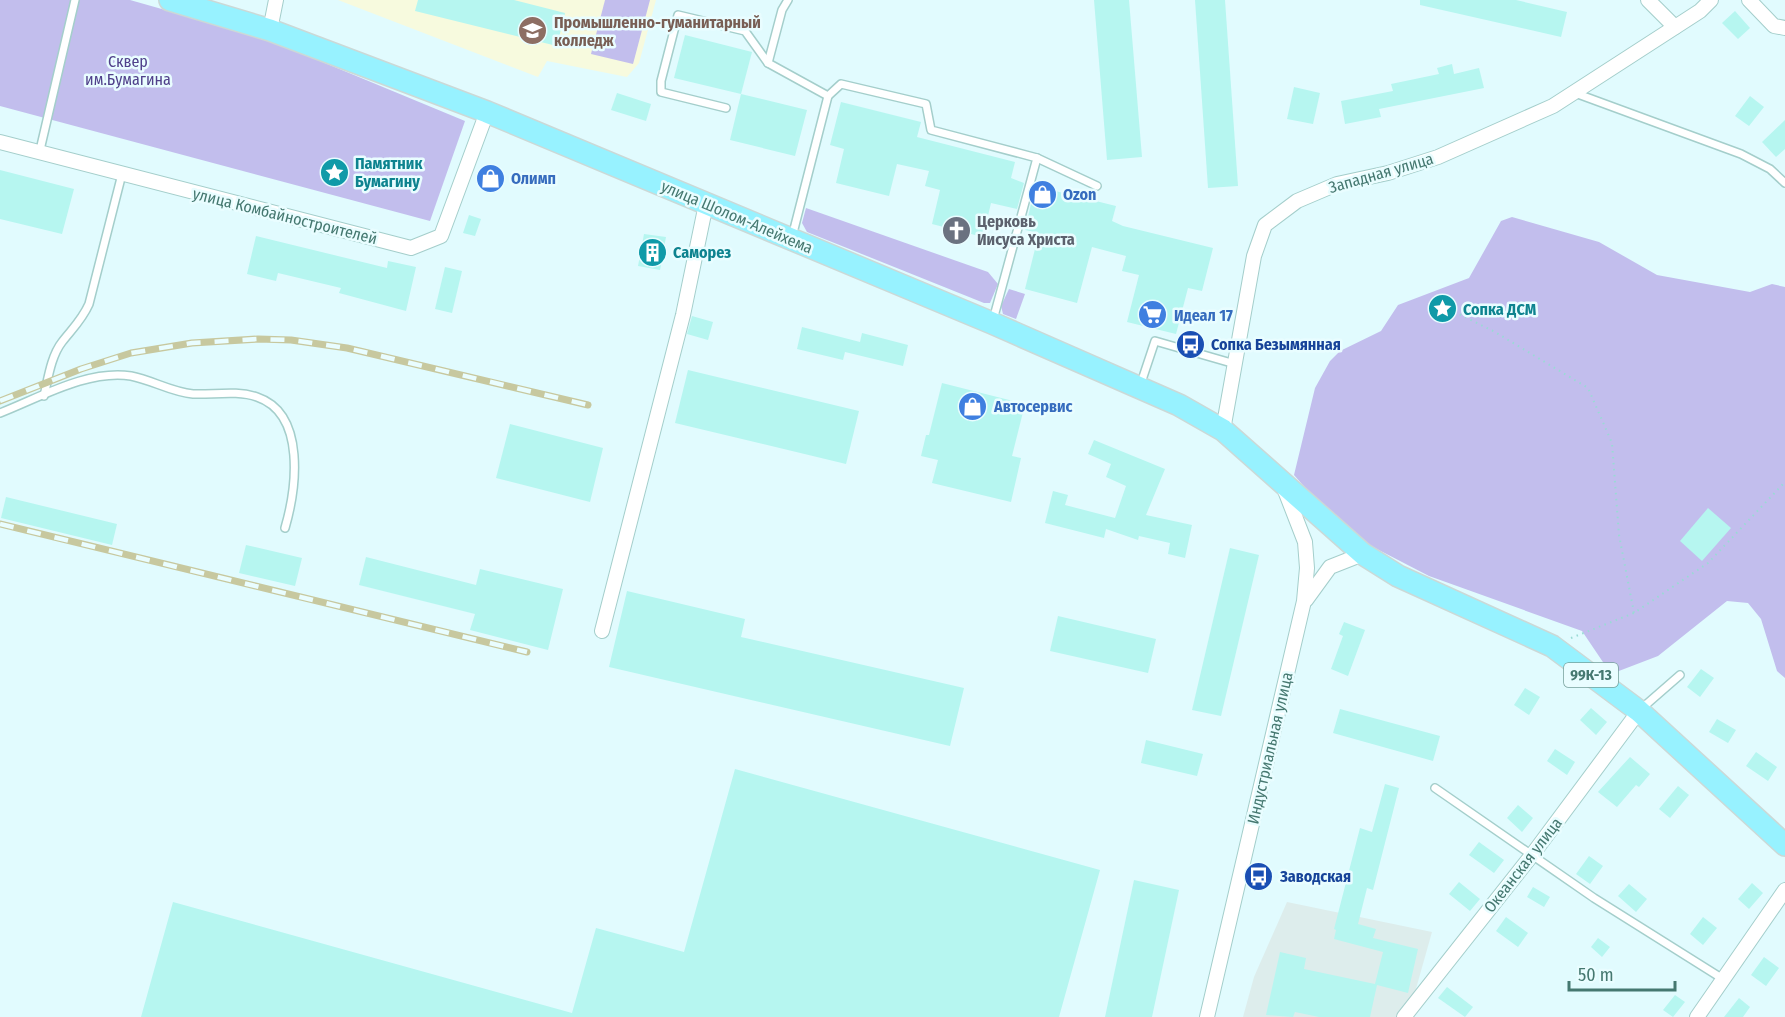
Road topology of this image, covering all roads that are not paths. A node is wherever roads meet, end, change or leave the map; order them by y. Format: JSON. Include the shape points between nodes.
{"nodes":[{"id":1,"x":75,"y":0,"type":"edge"},
{"id":2,"x":170,"y":0,"type":"edge"},
{"id":3,"x":276,"y":0,"type":"edge"},
{"id":4,"x":788,"y":0,"type":"edge"},
{"id":5,"x":1648,"y":0,"type":"edge"},
{"id":6,"x":1711,"y":0,"type":"edge"},
{"id":7,"x":1749,"y":0,"type":"edge"},
{"id":8,"x":1675,"y":27,"type":"junction"},
{"id":9,"x":1785,"y":28,"type":"edge"},
{"id":10,"x":270,"y":30,"type":"junction"},
{"id":11,"x":768,"y":63,"type":"junction"},
{"id":12,"x":1575,"y":93,"type":"junction"},
{"id":13,"x":828,"y":96,"type":"junction"},
{"id":14,"x":726,"y":108,"type":"dead end"},
{"id":15,"x":487,"y":112,"type":"junction"},
{"id":16,"x":0,"y":142,"type":"edge"},
{"id":17,"x":40,"y":150,"type":"junction"},
{"id":18,"x":1037,"y":158,"type":"junction"},
{"id":19,"x":122,"y":174,"type":"junction"},
{"id":20,"x":1785,"y":183,"type":"edge"},
{"id":21,"x":1096,"y":186,"type":"dead end"},
{"id":22,"x":706,"y":204,"type":"junction"},
{"id":23,"x":791,"y":240,"type":"junction"},
{"id":24,"x":992,"y":323,"type":"junction"},
{"id":25,"x":1235,"y":364,"type":"junction"},
{"id":26,"x":1139,"y":388,"type":"junction"},
{"id":27,"x":44,"y":396,"type":"junction"},
{"id":28,"x":0,"y":413,"type":"edge"},
{"id":29,"x":1223,"y":430,"type":"junction"},
{"id":30,"x":1281,"y":480,"type":"junction"},
{"id":31,"x":285,"y":528,"type":"dead end"},
{"id":32,"x":1364,"y":554,"type":"junction"},
{"id":33,"x":1304,"y":601,"type":"junction"},
{"id":34,"x":602,"y":632,"type":"dead end"},
{"id":35,"x":1680,"y":675,"type":"dead end"},
{"id":36,"x":1639,"y":711,"type":"junction"},
{"id":37,"x":1435,"y":788,"type":"dead end"},
{"id":38,"x":1785,"y":845,"type":"edge"},
{"id":39,"x":1532,"y":855,"type":"junction"},
{"id":40,"x":1785,"y":890,"type":"edge"},
{"id":41,"x":1723,"y":979,"type":"junction"},
{"id":42,"x":1207,"y":1017,"type":"edge"},
{"id":43,"x":1404,"y":1017,"type":"edge"},
{"id":44,"x":1697,"y":1017,"type":"edge"}],
"edges":[{"from":1,"to":17,"type":"lane"},
{"from":2,"to":10,"type":"main road","name":"улица Шолом-Алейхема"},
{"from":3,"to":10,"type":"street"},
{"from":4,"to":11,"type":"lane"},
{"from":5,"to":8,"type":"street"},
{"from":6,"to":8,"type":"street","name":"Западная улица"},
{"from":7,"to":9,"type":"street","via":[[1774,26]]},
{"from":8,"to":12,"type":"street","name":"Западная улица"},
{"from":10,"to":15,"type":"main road","name":"улица Шолом-Алейхема"},
{"from":11,"to":13,"type":"lane"},
{"from":11,"to":14,"type":"lane","via":[[745,32],[678,15],[661,92]]},
{"from":12,"to":20,"type":"lane","via":[[1741,154],[1770,169]]},
{"from":12,"to":25,"type":"street","name":"Западная улица","via":[[1438,157],[1337,184],[1297,201],[1265,225],[1254,256]]},
{"from":13,"to":18,"type":"lane","via":[[841,84],[926,104],[931,130]]},
{"from":13,"to":23,"type":"lane"},
{"from":15,"to":19,"type":"street","name":"улица Комбайностроителей","via":[[441,236],[411,248]]},
{"from":15,"to":22,"type":"main road","name":"улица Шолом-Алейхема"},
{"from":16,"to":17,"type":"street","name":"улица Комбайностроителей"},
{"from":17,"to":19,"type":"street","name":"улица Комбайностроителей"},
{"from":18,"to":21,"type":"lane"},
{"from":18,"to":24,"type":"lane"},
{"from":19,"to":27,"type":"lane","via":[[89,304],[55,354]]},
{"from":22,"to":23,"type":"main road","name":"улица Шолом-Алейхема"},
{"from":22,"to":34,"type":"street","via":[[683,315]]},
{"from":23,"to":24,"type":"main road","name":"улица Шолом-Алейхема"},
{"from":24,"to":26,"type":"main road","name":"улица Шолом-Алейхема"},
{"from":25,"to":26,"type":"lane","via":[[1155,341]]},
{"from":25,"to":29,"type":"street","name":"Западная улица"},
{"from":26,"to":29,"type":"main road","name":"улица Шолом-Алейхема"},
{"from":27,"to":28,"type":"lane"},
{"from":27,"to":31,"type":"lane","via":[[86,380],[121,375],[181,392],[258,397],[276,411],[292,441],[295,481]]},
{"from":29,"to":30,"type":"main road","name":"улица Шолом-Алейхема"},
{"from":30,"to":32,"type":"main road","number":"99К-13"},
{"from":30,"to":33,"type":"street","name":"Индустриальная улица","via":[[1305,542]]},
{"from":32,"to":33,"type":"street","via":[[1330,567]]},
{"from":32,"to":36,"type":"main road","number":"99К-13","via":[[1398,576],[1552,646]]},
{"from":33,"to":42,"type":"street","name":"Индустриальная улица"},
{"from":35,"to":36,"type":"lane"},
{"from":36,"to":38,"type":"main road","number":"99К-13"},
{"from":36,"to":39,"type":"street","name":"Океанская улица"},
{"from":37,"to":39,"type":"lane"},
{"from":39,"to":41,"type":"lane"},
{"from":39,"to":43,"type":"street","name":"Океанская улица"},
{"from":40,"to":41,"type":"street"},
{"from":41,"to":44,"type":"street"}]}
